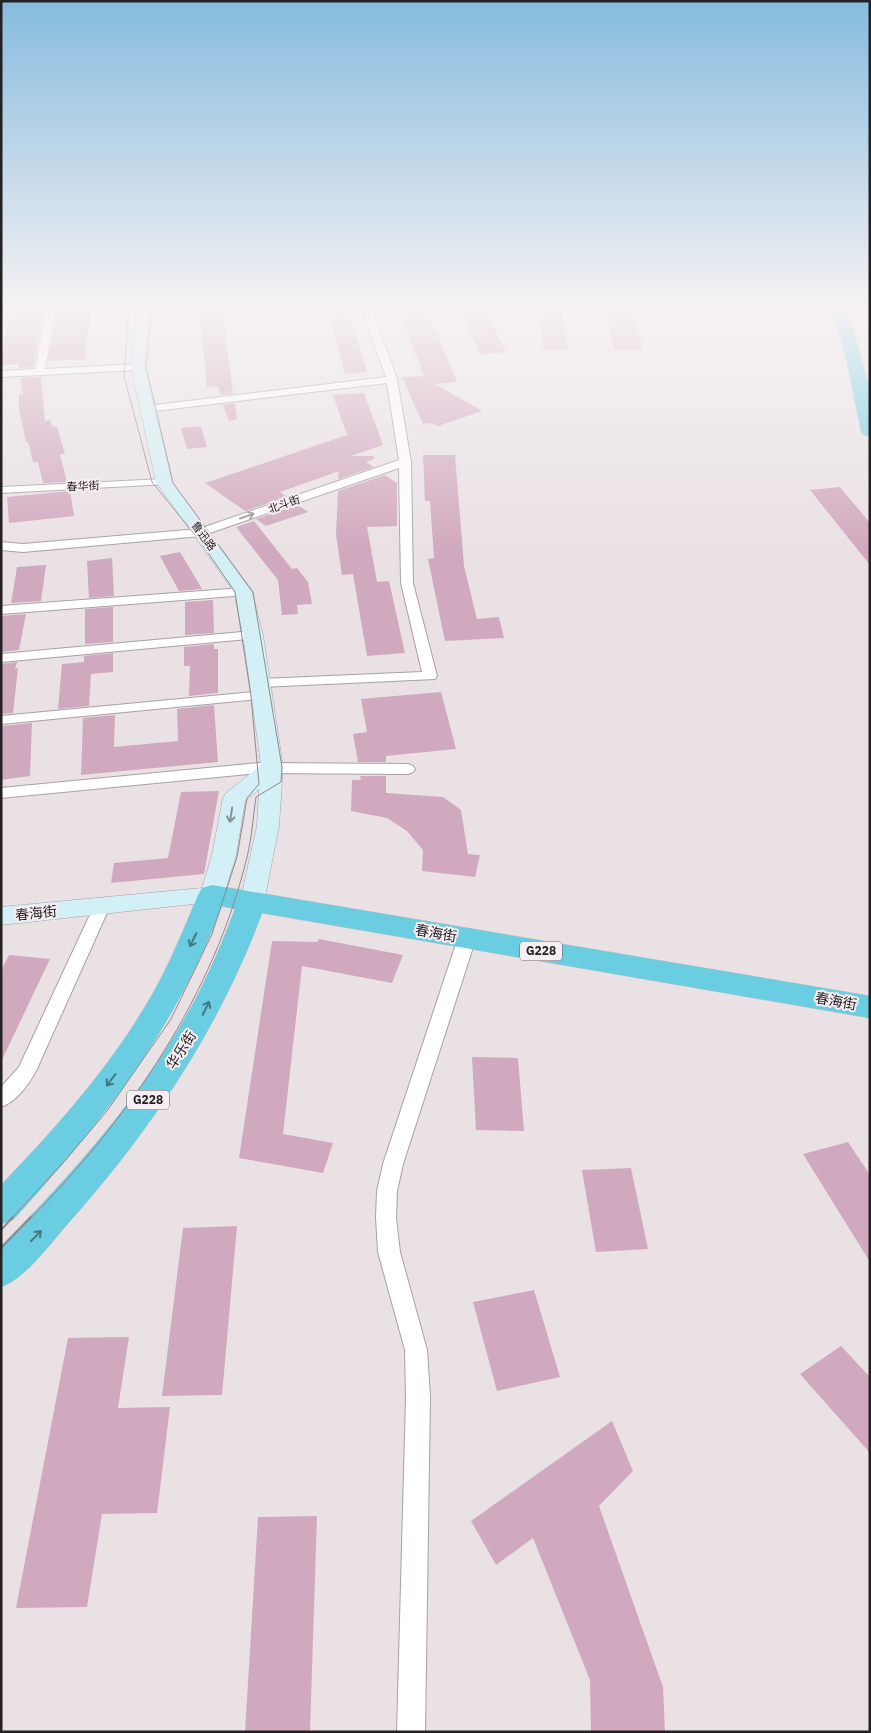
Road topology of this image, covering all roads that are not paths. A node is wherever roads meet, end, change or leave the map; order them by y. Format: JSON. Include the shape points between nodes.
{"nodes":[{"id":1,"x":143,"y":388,"type":"edge"},
{"id":2,"x":317,"y":388,"type":"edge"},
{"id":3,"x":393,"y":388,"type":"edge"},
{"id":4,"x":863,"y":388,"type":"edge"},
{"id":5,"x":867,"y":401,"type":"edge"},
{"id":6,"x":147,"y":408,"type":"junction"},
{"id":7,"x":870,"y":431,"type":"edge"},
{"id":8,"x":405,"y":462,"type":"junction"},
{"id":9,"x":164,"y":482,"type":"junction"},
{"id":10,"x":1,"y":490,"type":"edge"},
{"id":11,"x":201,"y":532,"type":"junction"},
{"id":12,"x":1,"y":546,"type":"edge"},
{"id":13,"x":243,"y":592,"type":"junction"},
{"id":14,"x":1,"y":610,"type":"edge"},
{"id":15,"x":253,"y":635,"type":"junction"},
{"id":16,"x":1,"y":658,"type":"edge"},
{"id":17,"x":262,"y":689,"type":"junction"},
{"id":18,"x":1,"y":720,"type":"edge"},
{"id":19,"x":272,"y":767,"type":"junction"},
{"id":20,"x":408,"y":769,"type":"dead end"},
{"id":21,"x":1,"y":793,"type":"edge"},
{"id":22,"x":212,"y":895,"type":"junction"},
{"id":23,"x":252,"y":902,"type":"junction"},
{"id":24,"x":102,"y":906,"type":"junction"},
{"id":25,"x":1,"y":916,"type":"edge"},
{"id":26,"x":467,"y":938,"type":"junction"},
{"id":27,"x":870,"y":1007,"type":"edge"},
{"id":28,"x":1,"y":1099,"type":"edge"},
{"id":29,"x":1,"y":1209,"type":"edge"},
{"id":30,"x":1,"y":1271,"type":"edge"},
{"id":31,"x":411,"y":1732,"type":"edge"}],
"edges":[{"from":1,"to":6,"type":"main road","name":"鲁迅路"},
{"from":2,"to":6,"type":"street"},
{"from":3,"to":8,"type":"street"},
{"from":4,"to":5,"type":"highway"},
{"from":5,"to":7,"type":"highway"},
{"from":6,"to":9,"type":"main road","name":"鲁迅路"},
{"from":11,"to":8,"type":"street","name":"北斗街","one_way":true},
{"from":8,"to":17,"type":"street","via":[[407,583],[430,676]]},
{"from":9,"to":10,"type":"street","name":"春华街"},
{"from":9,"to":11,"type":"main road","name":"鲁迅路"},
{"from":11,"to":12,"type":"street","name":"北斗街","via":[[24,548]]},
{"from":11,"to":13,"type":"main road","name":"鲁迅路"},
{"from":13,"to":14,"type":"street"},
{"from":13,"to":15,"type":"main road","name":"鲁迅路"},
{"from":15,"to":16,"type":"street"},
{"from":15,"to":17,"type":"main road","name":"鲁迅路"},
{"from":17,"to":18,"type":"street"},
{"from":17,"to":19,"type":"main road","name":"鲁迅路"},
{"from":19,"to":20,"type":"street"},
{"from":19,"to":21,"type":"street"},
{"from":19,"to":22,"type":"main road","one_way":true,"via":[[234,798],[224,855]]},
{"from":19,"to":23,"type":"main road","name":"鲁迅路","via":[[268,826]]},
{"from":22,"to":23,"type":"highway","name":"春海街","number":"G228"},
{"from":22,"to":24,"type":"main road","name":"春海街"},
{"from":22,"to":29,"type":"highway","number":"G228","one_way":true,"via":[[179,970],[135,1046],[86,1112]]},
{"from":23,"to":26,"type":"highway","name":"春海街","number":"G228"},
{"from":30,"to":23,"type":"highway","name":"华乐街","number":"G228","one_way":true,"via":[[88,1178],[166,1074],[197,1026],[239,940]]},
{"from":24,"to":25,"type":"main road","name":"春海街"},
{"from":24,"to":28,"type":"street","via":[[27,1071]]},
{"from":26,"to":27,"type":"highway","name":"春海街","number":"G228"},
{"from":26,"to":31,"type":"street","via":[[387,1191],[390,1252],[416,1350],[418,1397]]}]}
